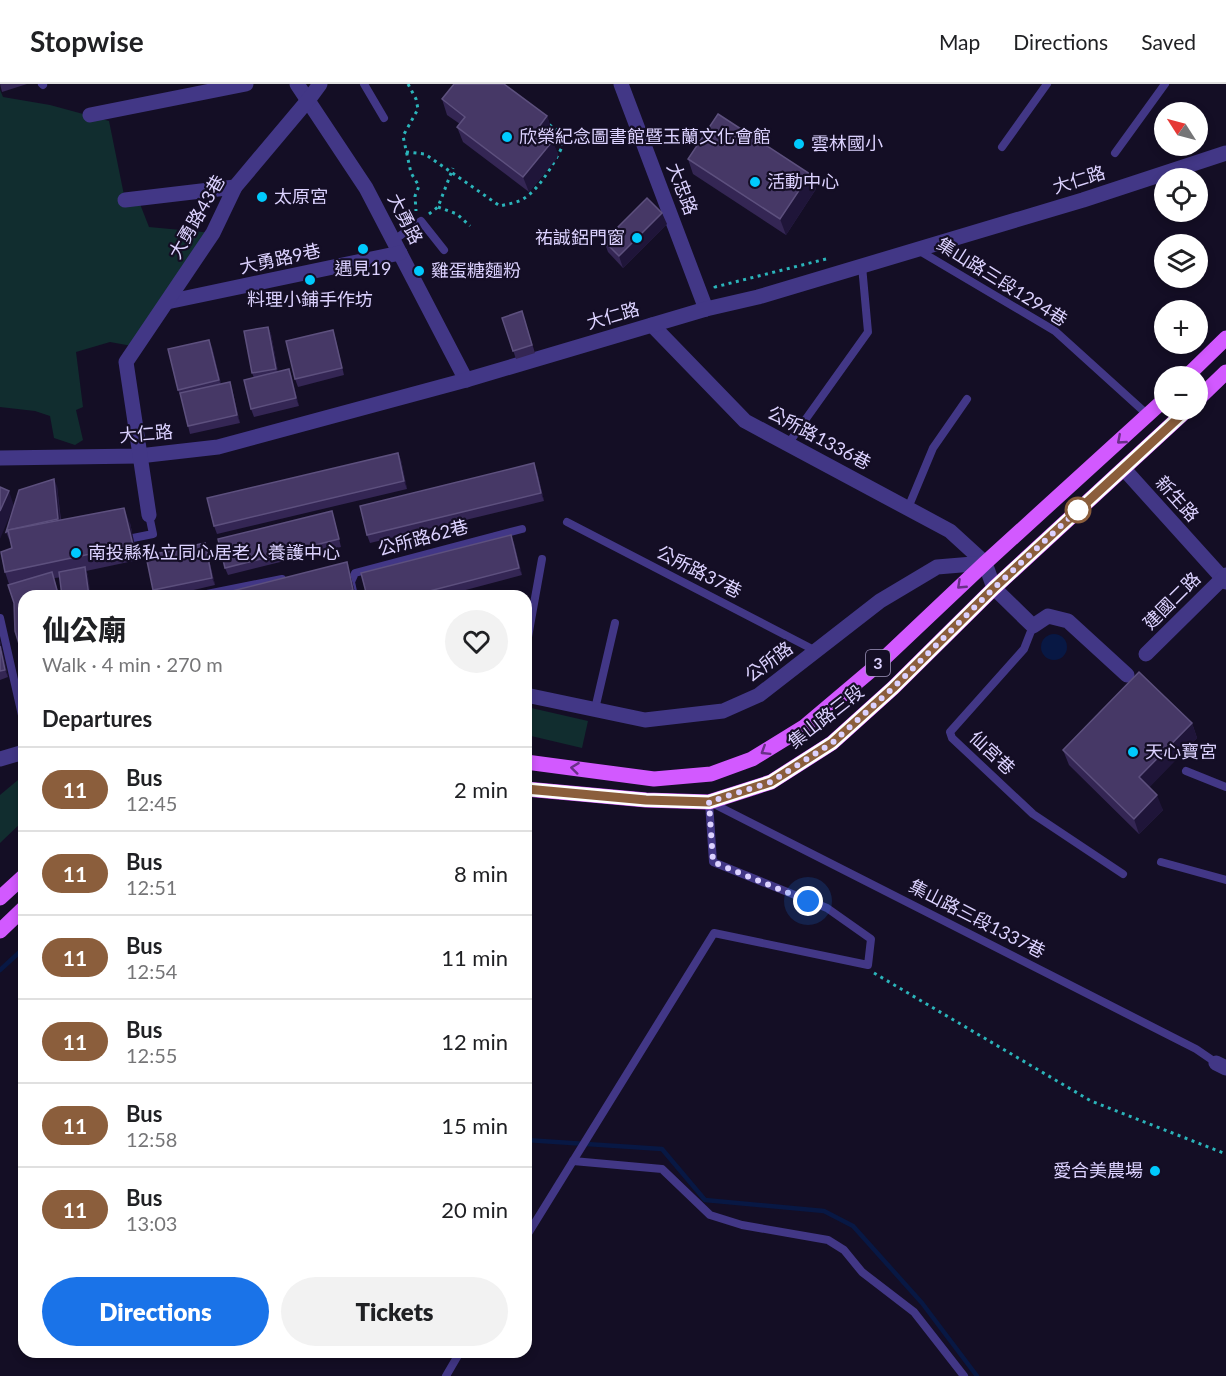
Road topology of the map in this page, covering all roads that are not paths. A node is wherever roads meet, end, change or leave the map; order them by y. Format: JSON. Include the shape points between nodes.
{"nodes":[{"id":1,"x":246,"y":84,"type":"edge"},
{"id":2,"x":297,"y":84,"type":"edge"},
{"id":3,"x":320,"y":84,"type":"edge"},
{"id":4,"x":364,"y":84,"type":"edge"},
{"id":5,"x":621,"y":84,"type":"edge"},
{"id":6,"x":1047,"y":84,"type":"edge"},
{"id":7,"x":1165,"y":84,"type":"edge"},
{"id":8,"x":309,"y":99,"type":"junction"},
{"id":9,"x":90,"y":115,"type":"dead end"},
{"id":10,"x":384,"y":118,"type":"dead end"},
{"id":11,"x":1002,"y":147,"type":"dead end"},
{"id":12,"x":1115,"y":153,"type":"dead end"},
{"id":13,"x":1226,"y":153,"type":"edge"},
{"id":14,"x":235,"y":187,"type":"junction"},
{"id":15,"x":124,"y":200,"type":"dead end"},
{"id":16,"x":397,"y":247,"type":"junction"},
{"id":17,"x":917,"y":249,"type":"junction"},
{"id":18,"x":444,"y":250,"type":"dead end"},
{"id":19,"x":862,"y":266,"type":"junction"},
{"id":20,"x":167,"y":302,"type":"junction"},
{"id":21,"x":706,"y":309,"type":"junction"},
{"id":22,"x":652,"y":325,"type":"junction"},
{"id":23,"x":1226,"y":338,"type":"edge"},
{"id":24,"x":1197,"y":366,"type":"edge"},
{"id":25,"x":1226,"y":372,"type":"edge"},
{"id":26,"x":466,"y":380,"type":"junction"},
{"id":27,"x":1208,"y":389,"type":"edge"},
{"id":28,"x":966,"y":399,"type":"dead end"},
{"id":29,"x":1154,"y":411,"type":"edge"},
{"id":30,"x":1149,"y":416,"type":"junction"},
{"id":31,"x":1176,"y":420,"type":"edge"},
{"id":32,"x":788,"y":444,"type":"junction"},
{"id":33,"x":139,"y":456,"type":"junction"},
{"id":34,"x":0,"y":458,"type":"edge"},
{"id":35,"x":1124,"y":469,"type":"junction"},
{"id":36,"x":908,"y":508,"type":"junction"},
{"id":37,"x":149,"y":515,"type":"joint"},
{"id":38,"x":567,"y":522,"type":"dead end"},
{"id":39,"x":522,"y":529,"type":"dead end"},
{"id":40,"x":133,"y":538,"type":"edge"},
{"id":41,"x":542,"y":559,"type":"dead end"},
{"id":42,"x":985,"y":563,"type":"junction"},
{"id":43,"x":294,"y":576,"type":"edge"},
{"id":44,"x":1225,"y":578,"type":"edge"},
{"id":45,"x":994,"y":588,"type":"junction"},
{"id":46,"x":231,"y":590,"type":"edge"},
{"id":47,"x":353,"y":590,"type":"edge"},
{"id":48,"x":532,"y":615,"type":"edge"},
{"id":49,"x":0,"y":618,"type":"edge"},
{"id":50,"x":615,"y":623,"type":"dead end"},
{"id":51,"x":1033,"y":626,"type":"junction"},
{"id":52,"x":816,"y":651,"type":"junction"},
{"id":53,"x":1146,"y":654,"type":"dead end"},
{"id":54,"x":1127,"y":675,"type":"dead end"},
{"id":55,"x":532,"y":696,"type":"edge"},
{"id":56,"x":18,"y":698,"type":"edge"},
{"id":57,"x":595,"y":709,"type":"junction"},
{"id":58,"x":18,"y":754,"type":"edge"},
{"id":59,"x":0,"y":759,"type":"edge"},
{"id":60,"x":532,"y":763,"type":"edge"},
{"id":61,"x":1186,"y":771,"type":"dead end"},
{"id":62,"x":1226,"y":787,"type":"edge"},
{"id":63,"x":532,"y":790,"type":"edge"},
{"id":64,"x":709,"y":802,"type":"junction"},
{"id":65,"x":1161,"y":862,"type":"dead end"},
{"id":66,"x":1124,"y":874,"type":"dead end"},
{"id":67,"x":1226,"y":880,"type":"edge"},
{"id":68,"x":18,"y":882,"type":"edge"},
{"id":69,"x":0,"y":898,"type":"edge"},
{"id":70,"x":18,"y":914,"type":"edge"},
{"id":71,"x":0,"y":931,"type":"edge"},
{"id":72,"x":1223,"y":1067,"type":"edge"},
{"id":73,"x":576,"y":1157,"type":"junction"},
{"id":74,"x":532,"y":1227,"type":"edge"},
{"id":75,"x":456,"y":1358,"type":"edge"},
{"id":76,"x":446,"y":1376,"type":"edge"},
{"id":77,"x":964,"y":1376,"type":"edge"}],
"edges":[{"from":1,"to":9,"type":"street"},
{"from":2,"to":8,"type":"street","name":"大勇路"},
{"from":3,"to":8,"type":"street","name":"大勇路43巷"},
{"from":4,"to":10,"type":"lane"},
{"from":5,"to":21,"type":"street","name":"大忠路"},
{"from":6,"to":11,"type":"lane"},
{"from":7,"to":12,"type":"lane"},
{"from":8,"to":14,"type":"street","name":"大勇路43巷"},
{"from":8,"to":16,"type":"street","name":"大勇路","via":[[366,188]]},
{"from":13,"to":17,"type":"street","name":"大仁路"},
{"from":14,"to":15,"type":"street"},
{"from":14,"to":20,"type":"street","name":"大勇路43巷","via":[[213,233]]},
{"from":16,"to":18,"type":"lane","via":[[421,221]]},
{"from":16,"to":20,"type":"street","name":"大勇路9巷"},
{"from":16,"to":26,"type":"street","name":"大勇路"},
{"from":17,"to":19,"type":"street","name":"大仁路"},
{"from":17,"to":30,"type":"lane","name":"集山路三段1294巷","via":[[1054,331]]},
{"from":19,"to":21,"type":"street","name":"大仁路"},
{"from":19,"to":32,"type":"lane","via":[[868,332]]},
{"from":20,"to":33,"type":"street","name":"大勇路43巷","via":[[126,362]]},
{"from":21,"to":22,"type":"street","name":"大仁路"},
{"from":22,"to":26,"type":"street","name":"大仁路"},
{"from":22,"to":32,"type":"street","name":"公所路1336巷","via":[[745,421]]},
{"from":23,"to":24,"type":"main road"},
{"from":25,"to":27,"type":"main road"},
{"from":26,"to":33,"type":"street","name":"大仁路","via":[[218,447]]},
{"from":28,"to":36,"type":"lane","via":[[933,448]]},
{"from":29,"to":30,"type":"main road","name":"集山路三段","number":"3"},
{"from":30,"to":42,"type":"main road","name":"集山路三段","number":"3","one_way":true},
{"from":31,"to":35,"type":"main road","name":"集山路三段","number":"3"},
{"from":32,"to":36,"type":"street","name":"公所路1336巷"},
{"from":33,"to":34,"type":"street","name":"大仁路"},
{"from":33,"to":37,"type":"street","name":"大勇路43巷"},
{"from":35,"to":44,"type":"street","name":"新生路"},
{"from":35,"to":45,"type":"main road","name":"集山路三段","number":"3"},
{"from":36,"to":42,"type":"street","name":"公所路1336巷","via":[[950,531]]},
{"from":37,"to":40,"type":"lane","via":[[153,534]]},
{"from":38,"to":52,"type":"lane","name":"公所路37巷"},
{"from":39,"to":47,"type":"lane","name":"公所路62巷","via":[[355,573]]},
{"from":41,"to":48,"type":"lane"},
{"from":42,"to":45,"type":"street"},
{"from":42,"to":52,"type":"street","name":"公所路","via":[[937,567],[880,601]]},
{"from":42,"to":60,"type":"main road","name":"集山路三段","number":"3","one_way":true,"via":[[804,727],[752,759],[711,774],[654,778]]},
{"from":43,"to":46,"type":"lane"},
{"from":44,"to":53,"type":"street","name":"建國二路"},
{"from":45,"to":51,"type":"street"},
{"from":45,"to":64,"type":"main road","name":"集山路三段","number":"3","via":[[832,743],[771,782]]},
{"from":49,"to":56,"type":"lane"},
{"from":50,"to":57,"type":"lane"},
{"from":51,"to":54,"type":"street","via":[[1048,616],[1068,621]]},
{"from":51,"to":66,"type":"lane","name":"仙宮巷","via":[[1024,649],[950,732],[952,738],[1033,814]]},
{"from":52,"to":57,"type":"street","name":"公所路","via":[[759,695],[723,711],[645,720]]},
{"from":55,"to":57,"type":"street","name":"公所路"},
{"from":58,"to":59,"type":"street"},
{"from":61,"to":62,"type":"lane"},
{"from":63,"to":64,"type":"main road","name":"集山路三段","number":"3"},
{"from":64,"to":72,"type":"lane","name":"集山路三段1337巷"},
{"from":64,"to":73,"type":"lane","via":[[713,862],[827,908],[871,939],[868,964],[714,933]]},
{"from":65,"to":67,"type":"lane"},
{"from":68,"to":69,"type":"main road"},
{"from":70,"to":71,"type":"main road"},
{"from":73,"to":74,"type":"lane"},
{"from":73,"to":77,"type":"lane","via":[[662,1169],[710,1215],[742,1225],[828,1240],[914,1312]]},
{"from":75,"to":76,"type":"lane"}]}
